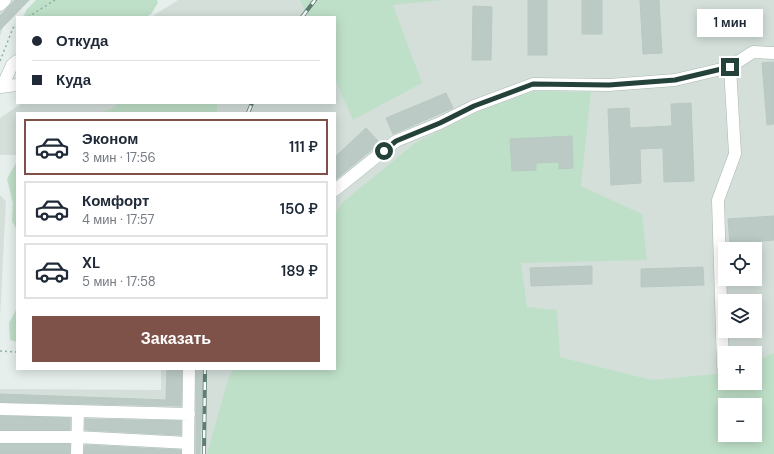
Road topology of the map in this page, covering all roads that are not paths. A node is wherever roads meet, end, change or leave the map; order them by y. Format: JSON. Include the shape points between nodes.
{"nodes":[{"id":1,"x":5,"y":0,"type":"edge"},
{"id":2,"x":0,"y":5,"type":"edge"},
{"id":3,"x":774,"y":53,"type":"edge"},
{"id":4,"x":16,"y":62,"type":"edge"},
{"id":5,"x":730,"y":67,"type":"junction"},
{"id":6,"x":9,"y":85,"type":"edge"},
{"id":7,"x":336,"y":189,"type":"edge"},
{"id":8,"x":722,"y":346,"type":"edge"},
{"id":9,"x":189,"y":370,"type":"edge"},
{"id":10,"x":0,"y":409,"type":"edge"},
{"id":11,"x":78,"y":412,"type":"junction"},
{"id":12,"x":189,"y":414,"type":"junction"},
{"id":13,"x":0,"y":437,"type":"edge"},
{"id":14,"x":77,"y":437,"type":"junction"},
{"id":15,"x":188,"y":448,"type":"edge"},
{"id":16,"x":77,"y":454,"type":"edge"}],
"edges":[{"from":1,"to":2,"type":"lane"},
{"from":3,"to":5,"type":"lane","via":[[753,52]]},
{"from":4,"to":6,"type":"lane","via":[[12,65]]},
{"from":5,"to":7,"type":"lane","via":[[675,80],[609,85],[533,84],[474,106],[396,141]]},
{"from":5,"to":8,"type":"lane","via":[[735,154],[718,200]]},
{"from":9,"to":12,"type":"lane"},
{"from":10,"to":11,"type":"lane"},
{"from":11,"to":12,"type":"lane"},
{"from":11,"to":14,"type":"lane"},
{"from":12,"to":15,"type":"lane"},
{"from":13,"to":14,"type":"lane"},
{"from":14,"to":15,"type":"lane"},
{"from":14,"to":16,"type":"lane"}]}
